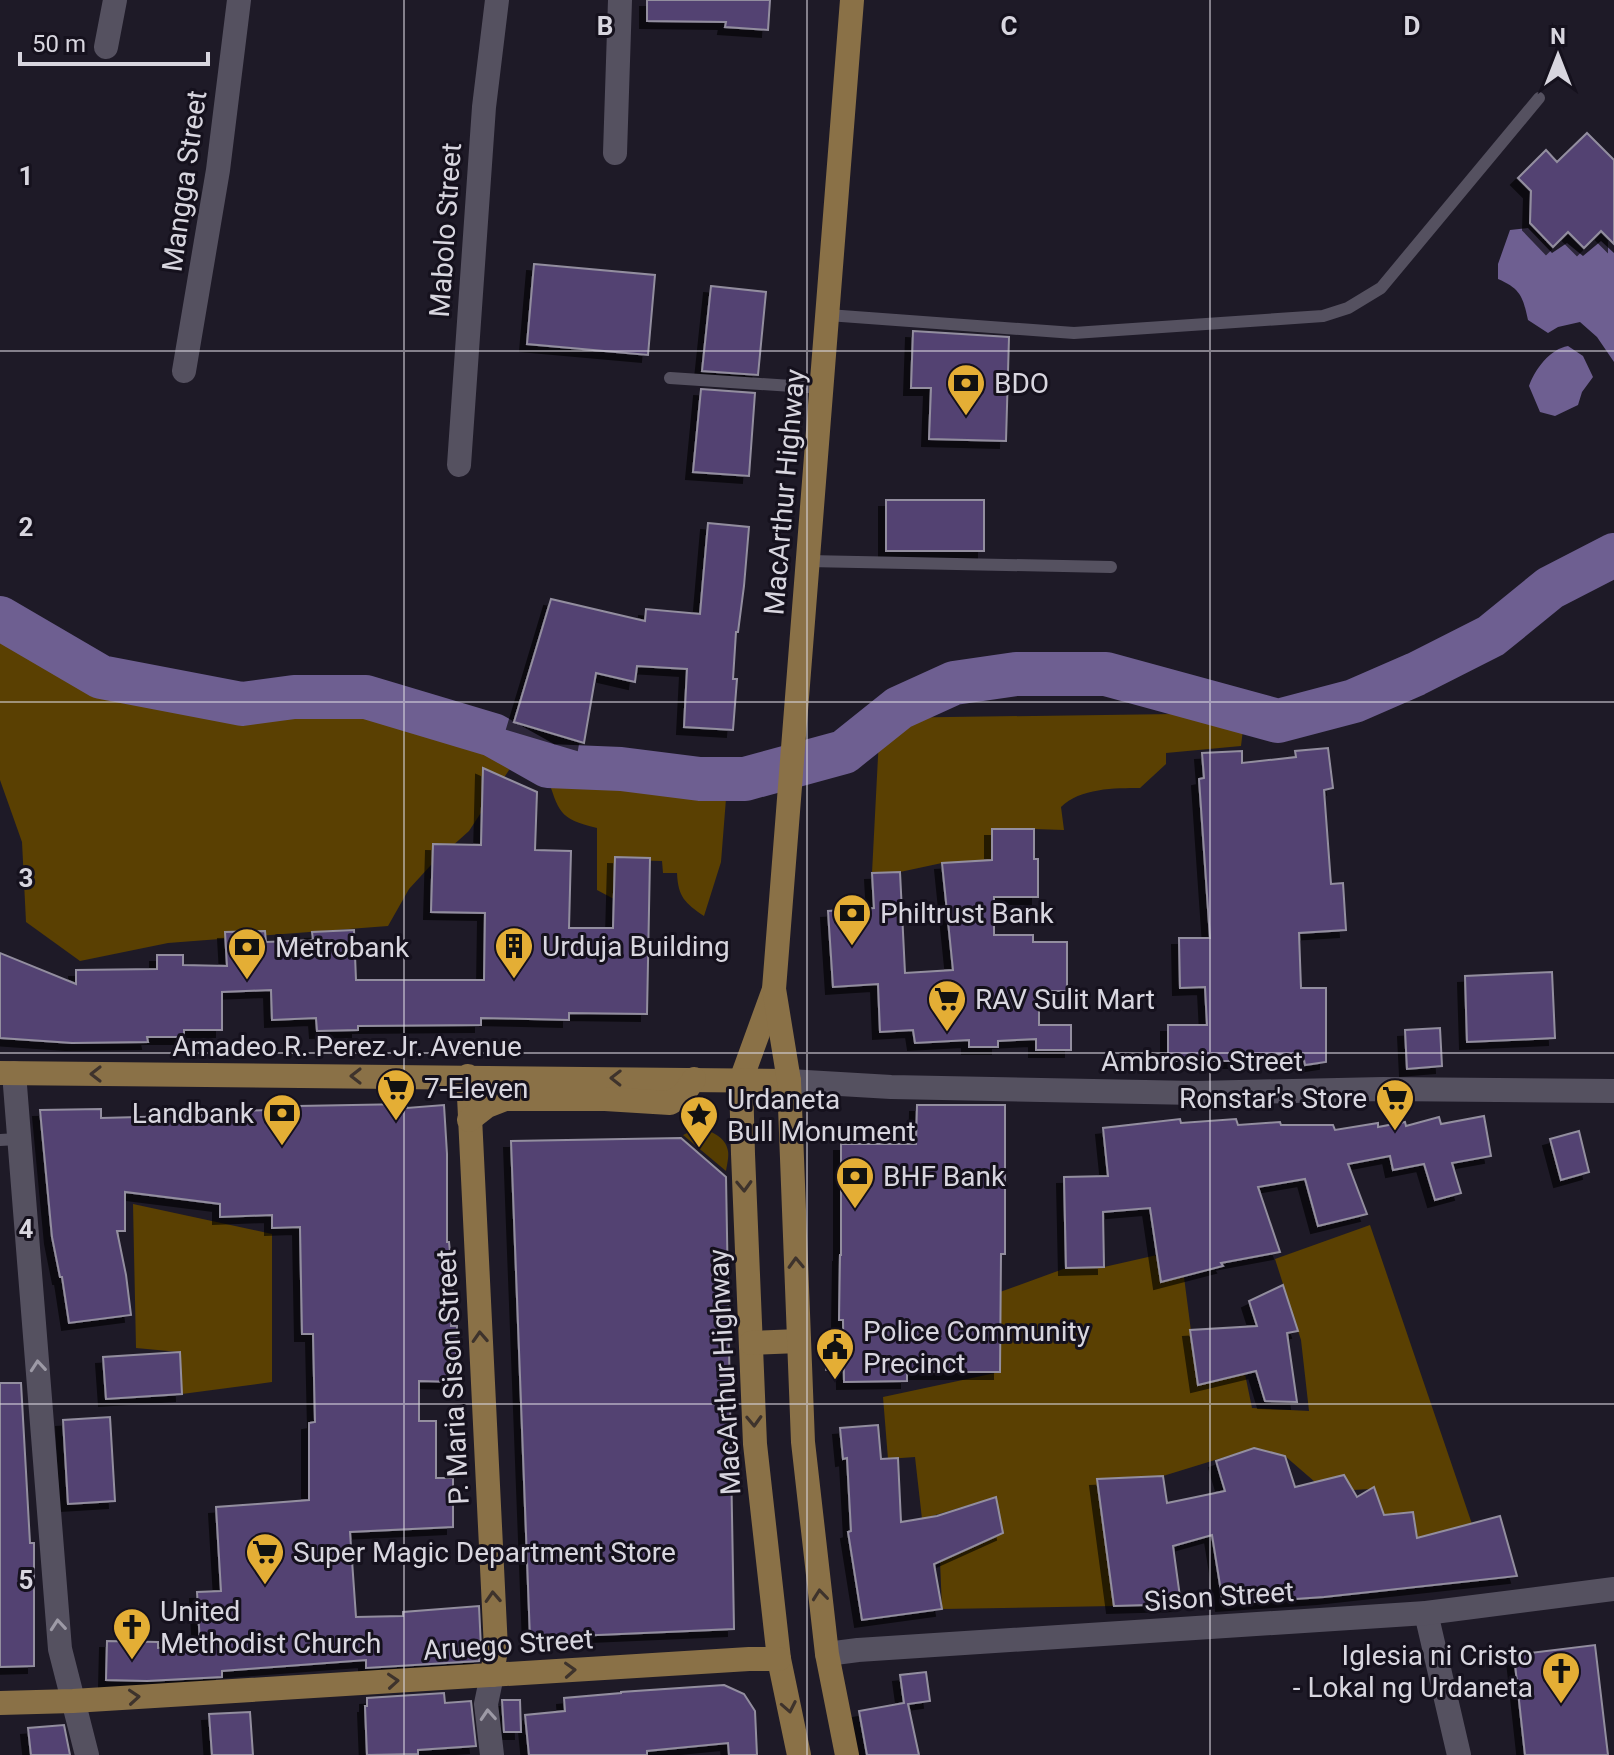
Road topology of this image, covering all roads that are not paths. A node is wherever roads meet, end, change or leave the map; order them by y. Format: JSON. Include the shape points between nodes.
{"nodes":[{"id":1,"x":115,"y":0,"type":"edge"},
{"id":2,"x":239,"y":0,"type":"edge"},
{"id":3,"x":497,"y":0,"type":"edge"},
{"id":4,"x":620,"y":0,"type":"edge"},
{"id":5,"x":852,"y":0,"type":"edge"},
{"id":6,"x":106,"y":47,"type":"dead end"},
{"id":7,"x":1539,"y":98,"type":"dead end"},
{"id":8,"x":615,"y":153,"type":"dead end"},
{"id":9,"x":828,"y":315,"type":"junction"},
{"id":10,"x":184,"y":371,"type":"dead end"},
{"id":11,"x":670,"y":378,"type":"dead end"},
{"id":12,"x":822,"y":388,"type":"junction"},
{"id":13,"x":459,"y":465,"type":"dead end"},
{"id":14,"x":808,"y":561,"type":"junction"},
{"id":15,"x":1111,"y":567,"type":"dead end"},
{"id":16,"x":774,"y":989,"type":"junction"},
{"id":17,"x":7,"y":1073,"type":"edge"},
{"id":18,"x":468,"y":1076,"type":"junction"},
{"id":19,"x":694,"y":1079,"type":"junction"},
{"id":20,"x":741,"y":1080,"type":"junction"},
{"id":21,"x":789,"y":1081,"type":"junction"},
{"id":22,"x":1614,"y":1091,"type":"edge"},
{"id":23,"x":469,"y":1120,"type":"junction"},
{"id":24,"x":9,"y":1139,"type":"edge"},
{"id":25,"x":799,"y":1341,"type":"junction"},
{"id":26,"x":751,"y":1343,"type":"junction"},
{"id":27,"x":1614,"y":1589,"type":"edge"},
{"id":28,"x":1426,"y":1613,"type":"junction"},
{"id":29,"x":827,"y":1654,"type":"junction"},
{"id":30,"x":779,"y":1659,"type":"junction"},
{"id":31,"x":492,"y":1675,"type":"junction"},
{"id":32,"x":73,"y":1701,"type":"junction"},
{"id":33,"x":0,"y":1703,"type":"edge"},
{"id":34,"x":87,"y":1755,"type":"edge"},
{"id":35,"x":492,"y":1755,"type":"edge"},
{"id":36,"x":799,"y":1755,"type":"edge"},
{"id":37,"x":847,"y":1755,"type":"edge"},
{"id":38,"x":1459,"y":1755,"type":"edge"}],
"edges":[{"from":1,"to":6,"type":"street"},
{"from":2,"to":10,"type":"street","name":"Mangga Street","via":[[218,170]]},
{"from":3,"to":13,"type":"street","name":"Mabolo Street","via":[[484,107]]},
{"from":4,"to":8,"type":"street"},
{"from":5,"to":9,"type":"main road","name":"MacArthur Highway"},
{"from":7,"to":9,"type":"lane","via":[[1381,288],[1323,316],[1074,333]]},
{"from":9,"to":12,"type":"main road","name":"MacArthur Highway"},
{"from":11,"to":12,"type":"lane"},
{"from":12,"to":14,"type":"main road","name":"MacArthur Highway"},
{"from":14,"to":15,"type":"lane"},
{"from":14,"to":16,"type":"main road","name":"MacArthur Highway"},
{"from":16,"to":20,"type":"main road","name":"MacArthur Highway"},
{"from":16,"to":21,"type":"main road","name":"MacArthur Highway"},
{"from":18,"to":17,"type":"main road","name":"Amadeo R. Perez Jr. Avenue","one_way":true},
{"from":17,"to":24,"type":"street"},
{"from":19,"to":18,"type":"main road","name":"Amadeo R. Perez Jr. Avenue","one_way":true},
{"from":18,"to":23,"type":"main road","name":"P. Maria Sison Street"},
{"from":19,"to":20,"type":"main road","name":"Amadeo R. Perez Jr. Avenue"},
{"from":19,"to":23,"type":"main road","name":"Amadeo R. Perez Jr. Avenue","via":[[670,1103],[505,1099]]},
{"from":20,"to":21,"type":"main road","name":"Amadeo R. Perez Jr. Avenue"},
{"from":20,"to":26,"type":"main road","name":"MacArthur Highway","one_way":true},
{"from":21,"to":22,"type":"street","name":"Ambrosio Street","via":[[1196,1093]]},
{"from":25,"to":21,"type":"main road","name":"MacArthur Highway","one_way":true},
{"from":31,"to":23,"type":"main road","name":"P. Maria Sison Street","one_way":true,"via":[[496,1649]]},
{"from":32,"to":24,"type":"street","one_way":true,"via":[[60,1649]]},
{"from":25,"to":26,"type":"main road"},
{"from":29,"to":25,"type":"main road","name":"MacArthur Highway","one_way":true,"via":[[803,1442]]},
{"from":26,"to":30,"type":"main road","name":"MacArthur Highway","one_way":true,"via":[[755,1444]]},
{"from":27,"to":28,"type":"street","name":"Sison Street"},
{"from":28,"to":29,"type":"street","name":"Sison Street"},
{"from":28,"to":38,"type":"street"},
{"from":29,"to":37,"type":"main road","name":"MacArthur Highway"},
{"from":31,"to":30,"type":"main road","name":"Aruego Street","one_way":true},
{"from":30,"to":36,"type":"main road","name":"MacArthur Highway","one_way":true},
{"from":32,"to":31,"type":"main road","name":"Aruego Street","one_way":true},
{"from":35,"to":31,"type":"street","one_way":true,"via":[[486,1704]]},
{"from":32,"to":33,"type":"main road","name":"Aruego Street"},
{"from":32,"to":34,"type":"street"}]}
